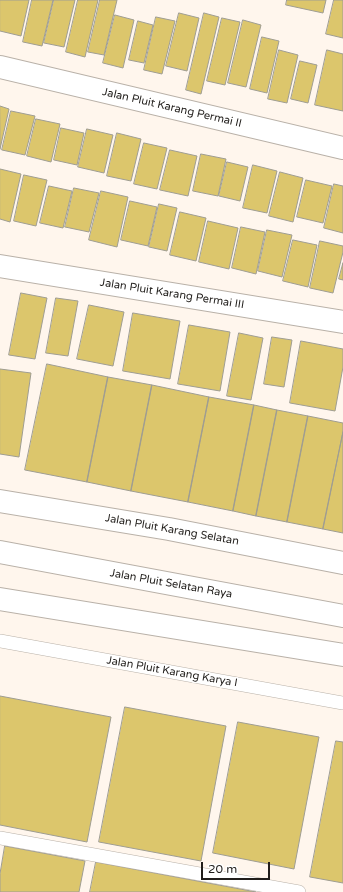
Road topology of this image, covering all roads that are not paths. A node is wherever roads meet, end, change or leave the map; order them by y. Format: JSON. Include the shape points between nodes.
{"nodes":[{"id":1,"x":0,"y":67,"type":"edge"},
{"id":2,"x":343,"y":148,"type":"edge"},
{"id":3,"x":0,"y":266,"type":"edge"},
{"id":4,"x":343,"y":322,"type":"edge"},
{"id":5,"x":0,"y":501,"type":"edge"},
{"id":6,"x":0,"y":552,"type":"edge"},
{"id":7,"x":343,"y":563,"type":"edge"},
{"id":8,"x":0,"y":599,"type":"edge"},
{"id":9,"x":343,"y":616,"type":"edge"},
{"id":10,"x":0,"y":641,"type":"edge"},
{"id":11,"x":343,"y":655,"type":"edge"},
{"id":12,"x":343,"y":703,"type":"edge"},
{"id":13,"x":0,"y":838,"type":"edge"},
{"id":14,"x":299,"y":892,"type":"edge"}],
"edges":[{"from":1,"to":2,"type":"street","name":"Jalan Pluit Karang Permai II"},
{"from":3,"to":4,"type":"street","name":"Jalan Pluit Karang Permai III"},
{"from":5,"to":7,"type":"street","name":"Jalan Pluit Karang Selatan","via":[[169,529]]},
{"from":6,"to":9,"type":"street","name":"Jalan Pluit Selatan Raya"},
{"from":8,"to":11,"type":"street"},
{"from":10,"to":12,"type":"lane","name":"Jalan Pluit Karang Karya I"},
{"from":13,"to":14,"type":"lane"}]}
